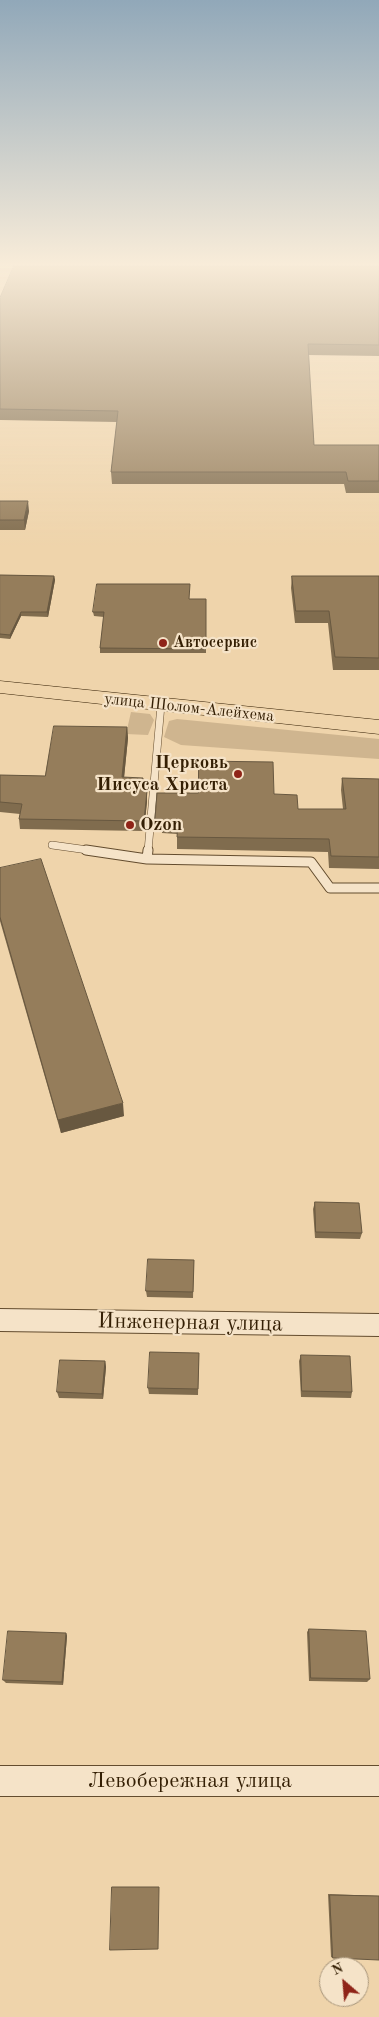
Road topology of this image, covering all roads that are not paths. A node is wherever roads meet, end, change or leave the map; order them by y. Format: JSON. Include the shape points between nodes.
{"nodes":[{"id":1,"x":0,"y":687,"type":"edge"},
{"id":2,"x":161,"y":706,"type":"junction"},
{"id":3,"x":379,"y":727,"type":"edge"},
{"id":4,"x":52,"y":844,"type":"dead end"},
{"id":5,"x":147,"y":859,"type":"junction"},
{"id":6,"x":379,"y":888,"type":"edge"},
{"id":7,"x":0,"y":1320,"type":"edge"},
{"id":8,"x":379,"y":1326,"type":"edge"},
{"id":9,"x":0,"y":1781,"type":"edge"},
{"id":10,"x":379,"y":1781,"type":"edge"}],
"edges":[{"from":1,"to":2,"type":"main road","name":"улица Шолом-Алейхема"},
{"from":2,"to":3,"type":"main road","name":"улица Шолом-Алейхема"},
{"from":2,"to":5,"type":"lane"},
{"from":4,"to":5,"type":"lane"},
{"from":5,"to":6,"type":"lane","via":[[311,862],[330,888]]},
{"from":7,"to":8,"type":"street","name":"Инженерная улица"},
{"from":9,"to":10,"type":"street","name":"Левобережная улица"}]}
